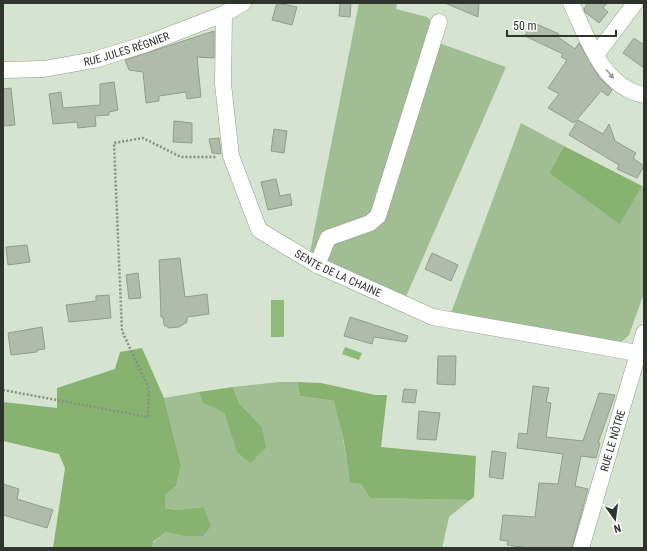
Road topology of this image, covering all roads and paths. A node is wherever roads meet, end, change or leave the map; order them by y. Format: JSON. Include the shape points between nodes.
{"nodes":[{"id":1,"x":243,"y":3,"type":"edge"},
{"id":2,"x":571,"y":3,"type":"edge"},
{"id":3,"x":634,"y":3,"type":"edge"},
{"id":4,"x":224,"y":14,"type":"junction"},
{"id":5,"x":439,"y":22,"type":"dead end"},
{"id":6,"x":596,"y":55,"type":"junction"},
{"id":7,"x":3,"y":70,"type":"edge"},
{"id":8,"x":644,"y":96,"type":"edge"},
{"id":9,"x":231,"y":156,"type":"junction"},
{"id":10,"x":317,"y":265,"type":"junction"},
{"id":11,"x":644,"y":333,"type":"edge"},
{"id":12,"x":637,"y":353,"type":"junction"},
{"id":13,"x":3,"y":390,"type":"edge"},
{"id":14,"x":581,"y":548,"type":"edge"}],
"edges":[{"from":1,"to":4,"type":"street","name":"RUE JULES RÉGNIER"},
{"from":2,"to":6,"type":"street"},
{"from":3,"to":6,"type":"street"},
{"from":4,"to":7,"type":"street","name":"RUE JULES RÉGNIER","via":[[146,44],[94,60],[44,69]]},
{"from":4,"to":9,"type":"street","name":"SENTE DE LA CHAINE","via":[[223,84]]},
{"from":5,"to":10,"type":"street","via":[[378,216],[370,223],[328,238]]},
{"from":6,"to":8,"type":"street","one_way":true,"via":[[618,84]]},
{"from":9,"to":10,"type":"street","name":"SENTE DE LA CHAINE","via":[[259,230]]},
{"from":9,"to":13,"type":"path","via":[[181,157],[143,138],[114,143],[122,331],[149,389],[148,417]]},
{"from":10,"to":12,"type":"street","name":"SENTE DE LA CHAINE","via":[[433,317]]},
{"from":11,"to":12,"type":"street","name":"RUE LE NÔTRE"},
{"from":12,"to":14,"type":"street","name":"RUE LE NÔTRE"}]}
